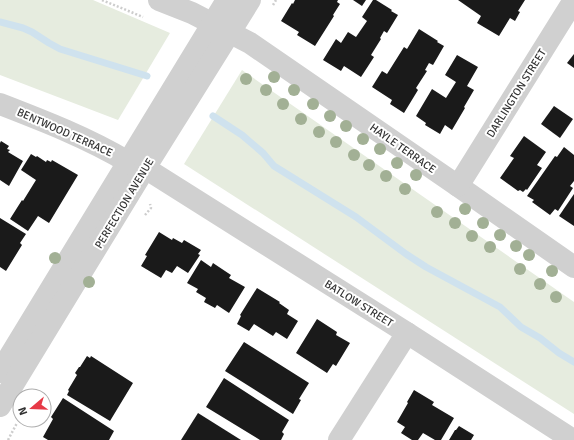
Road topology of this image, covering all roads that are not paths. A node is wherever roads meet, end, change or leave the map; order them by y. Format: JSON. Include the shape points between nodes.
{"nodes":[{"id":1,"x":158,"y":0,"type":"edge"},
{"id":2,"x":227,"y":0,"type":"edge"},
{"id":3,"x":250,"y":0,"type":"edge"},
{"id":4,"x":574,"y":0,"type":"edge"},
{"id":5,"x":221,"y":28,"type":"junction"},
{"id":6,"x":0,"y":104,"type":"edge"},
{"id":7,"x":137,"y":165,"type":"junction"},
{"id":8,"x":458,"y":186,"type":"junction"},
{"id":9,"x":574,"y":267,"type":"edge"},
{"id":10,"x":407,"y":333,"type":"junction"},
{"id":11,"x":0,"y":372,"type":"edge"},
{"id":12,"x":0,"y":406,"type":"edge"},
{"id":13,"x":339,"y":440,"type":"edge"},
{"id":14,"x":573,"y":440,"type":"edge"}],
"edges":[{"from":1,"to":5,"type":"street","name":"HAYLE TERRACE"},
{"from":2,"to":5,"type":"street","name":"PERFECTION AVENUE"},
{"from":3,"to":5,"type":"street","name":"PERFECTION AVENUE"},
{"from":4,"to":8,"type":"street","name":"DARLINGTON STREET"},
{"from":5,"to":7,"type":"street","name":"PERFECTION AVENUE"},
{"from":5,"to":8,"type":"street","name":"HAYLE TERRACE","via":[[250,43]]},
{"from":6,"to":7,"type":"street","name":"BENTWOOD TERRACE","via":[[89,141]]},
{"from":7,"to":10,"type":"street","name":"BATLOW STREET"},
{"from":7,"to":11,"type":"street","name":"PERFECTION AVENUE"},
{"from":7,"to":12,"type":"street","name":"PERFECTION AVENUE"},
{"from":8,"to":9,"type":"street","name":"HAYLE TERRACE"},
{"from":10,"to":13,"type":"street"},
{"from":10,"to":14,"type":"street","name":"BATLOW STREET"}]}
